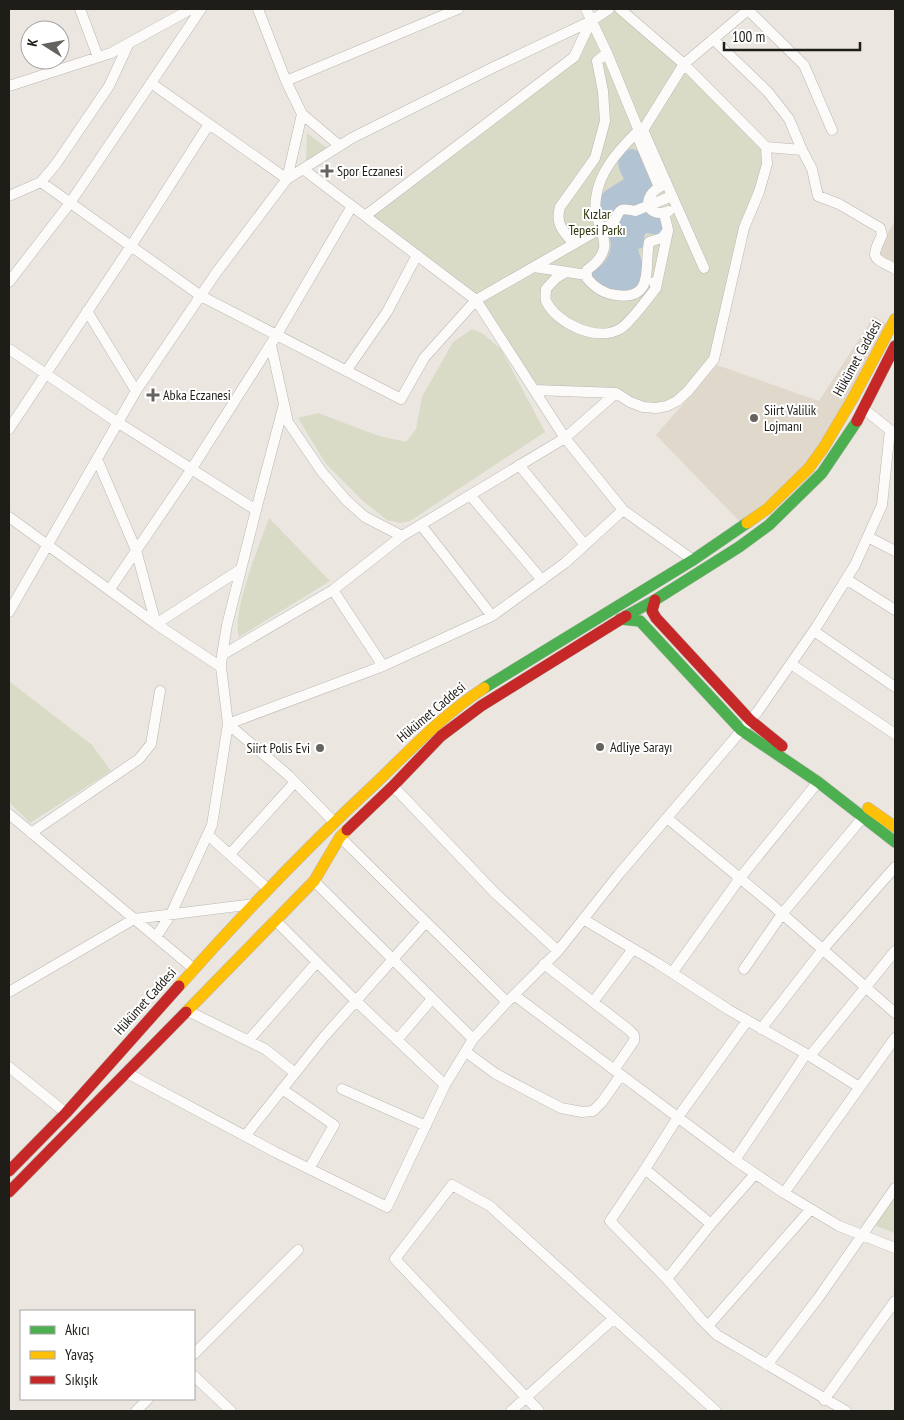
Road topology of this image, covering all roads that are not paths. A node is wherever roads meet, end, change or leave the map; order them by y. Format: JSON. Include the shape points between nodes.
{"nodes":[{"id":1,"x":80,"y":9,"type":"edge"},
{"id":2,"x":191,"y":9,"type":"edge"},
{"id":3,"x":201,"y":9,"type":"edge"},
{"id":4,"x":261,"y":9,"type":"edge"},
{"id":5,"x":458,"y":9,"type":"edge"},
{"id":6,"x":586,"y":9,"type":"edge"},
{"id":7,"x":609,"y":9,"type":"edge"},
{"id":8,"x":620,"y":9,"type":"edge"},
{"id":9,"x":748,"y":9,"type":"edge"},
{"id":10,"x":591,"y":21,"type":"junction"},
{"id":11,"x":713,"y":39,"type":"junction"},
{"id":12,"x":128,"y":45,"type":"junction"},
{"id":13,"x":607,"y":53,"type":"junction"},
{"id":14,"x":98,"y":57,"type":"junction"},
{"id":15,"x":684,"y":64,"type":"junction"},
{"id":16,"x":286,"y":81,"type":"junction"},
{"id":17,"x":151,"y":83,"type":"junction"},
{"id":18,"x":9,"y":86,"type":"edge"},
{"id":19,"x":302,"y":114,"type":"junction"},
{"id":20,"x":209,"y":124,"type":"junction"},
{"id":21,"x":832,"y":130,"type":"dead end"},
{"id":22,"x":639,"y":131,"type":"junction"},
{"id":23,"x":340,"y":146,"type":"junction"},
{"id":24,"x":766,"y":147,"type":"junction"},
{"id":25,"x":802,"y":150,"type":"junction"},
{"id":26,"x":303,"y":169,"type":"junction"},
{"id":27,"x":287,"y":179,"type":"junction"},
{"id":28,"x":41,"y":182,"type":"junction"},
{"id":29,"x":663,"y":185,"type":"junction"},
{"id":30,"x":9,"y":196,"type":"edge"},
{"id":31,"x":672,"y":196,"type":"junction"},
{"id":32,"x":70,"y":203,"type":"junction"},
{"id":33,"x":352,"y":206,"type":"junction"},
{"id":34,"x":649,"y":206,"type":"junction"},
{"id":35,"x":677,"y":207,"type":"junction"},
{"id":36,"x":664,"y":213,"type":"junction"},
{"id":37,"x":365,"y":216,"type":"junction"},
{"id":38,"x":600,"y":229,"type":"junction"},
{"id":39,"x":668,"y":230,"type":"junction"},
{"id":40,"x":574,"y":244,"type":"junction"},
{"id":41,"x":130,"y":246,"type":"junction"},
{"id":42,"x":417,"y":255,"type":"junction"},
{"id":43,"x":534,"y":267,"type":"junction"},
{"id":44,"x":704,"y":268,"type":"dead end"},
{"id":45,"x":648,"y":269,"type":"junction"},
{"id":46,"x":895,"y":269,"type":"edge"},
{"id":47,"x":566,"y":272,"type":"junction"},
{"id":48,"x":587,"y":275,"type":"junction"},
{"id":49,"x":9,"y":282,"type":"edge"},
{"id":50,"x":656,"y":288,"type":"junction"},
{"id":51,"x":201,"y":296,"type":"junction"},
{"id":52,"x":476,"y":300,"type":"junction"},
{"id":53,"x":87,"y":311,"type":"junction"},
{"id":54,"x":895,"y":319,"type":"edge"},
{"id":55,"x":274,"y":340,"type":"junction"},
{"id":56,"x":895,"y":346,"type":"edge"},
{"id":57,"x":9,"y":349,"type":"edge"},
{"id":58,"x":346,"y":371,"type":"junction"},
{"id":59,"x":45,"y":374,"type":"junction"},
{"id":60,"x":534,"y":390,"type":"junction"},
{"id":61,"x":136,"y":391,"type":"junction"},
{"id":62,"x":616,"y":393,"type":"junction"},
{"id":63,"x":284,"y":404,"type":"junction"},
{"id":64,"x":864,"y":409,"type":"junction"},
{"id":65,"x":118,"y":423,"type":"junction"},
{"id":66,"x":9,"y":429,"type":"edge"},
{"id":67,"x":565,"y":438,"type":"junction"},
{"id":68,"x":97,"y":459,"type":"junction"},
{"id":69,"x":519,"y":465,"type":"junction"},
{"id":70,"x":191,"y":469,"type":"junction"},
{"id":71,"x":885,"y":478,"type":"junction"},
{"id":72,"x":895,"y":485,"type":"edge"},
{"id":73,"x":470,"y":495,"type":"junction"},
{"id":74,"x":256,"y":510,"type":"junction"},
{"id":75,"x":624,"y":510,"type":"junction"},
{"id":76,"x":9,"y":517,"type":"edge"},
{"id":77,"x":421,"y":525,"type":"junction"},
{"id":78,"x":402,"y":536,"type":"junction"},
{"id":79,"x":868,"y":536,"type":"junction"},
{"id":80,"x":47,"y":546,"type":"junction"},
{"id":81,"x":584,"y":546,"type":"junction"},
{"id":82,"x":136,"y":550,"type":"junction"},
{"id":83,"x":895,"y":551,"type":"edge"},
{"id":84,"x":693,"y":560,"type":"junction"},
{"id":85,"x":241,"y":569,"type":"junction"},
{"id":86,"x":846,"y":579,"type":"junction"},
{"id":87,"x":542,"y":580,"type":"junction"},
{"id":88,"x":110,"y":589,"type":"junction"},
{"id":89,"x":333,"y":590,"type":"junction"},
{"id":90,"x":655,"y":600,"type":"junction"},
{"id":91,"x":895,"y":610,"type":"edge"},
{"id":92,"x":9,"y":612,"type":"edge"},
{"id":93,"x":492,"y":616,"type":"junction"},
{"id":94,"x":620,"y":619,"type":"junction"},
{"id":95,"x":156,"y":624,"type":"junction"},
{"id":96,"x":814,"y":631,"type":"junction"},
{"id":97,"x":222,"y":655,"type":"junction"},
{"id":98,"x":790,"y":664,"type":"junction"},
{"id":99,"x":384,"y":666,"type":"junction"},
{"id":100,"x":220,"y":667,"type":"junction"},
{"id":101,"x":895,"y":688,"type":"edge"},
{"id":102,"x":160,"y":691,"type":"dead end"},
{"id":103,"x":750,"y":720,"type":"junction"},
{"id":104,"x":228,"y":724,"type":"junction"},
{"id":105,"x":741,"y":730,"type":"junction"},
{"id":106,"x":895,"y":734,"type":"edge"},
{"id":107,"x":295,"y":782,"type":"junction"},
{"id":108,"x":818,"y":782,"type":"junction"},
{"id":109,"x":394,"y":786,"type":"junction"},
{"id":110,"x":9,"y":814,"type":"edge"},
{"id":111,"x":864,"y":816,"type":"junction"},
{"id":112,"x":667,"y":818,"type":"junction"},
{"id":113,"x":334,"y":822,"type":"junction"},
{"id":114,"x":895,"y":827,"type":"edge"},
{"id":115,"x":31,"y":833,"type":"junction"},
{"id":116,"x":208,"y":835,"type":"junction"},
{"id":117,"x":340,"y":837,"type":"junction"},
{"id":118,"x":895,"y":842,"type":"edge"},
{"id":119,"x":230,"y":854,"type":"junction"},
{"id":120,"x":895,"y":867,"type":"edge"},
{"id":121,"x":740,"y":878,"type":"junction"},
{"id":122,"x":314,"y":881,"type":"junction"},
{"id":123,"x":268,"y":889,"type":"junction"},
{"id":124,"x":254,"y":904,"type":"junction"},
{"id":125,"x":171,"y":914,"type":"junction"},
{"id":126,"x":782,"y":914,"type":"junction"},
{"id":127,"x":134,"y":919,"type":"junction"},
{"id":128,"x":583,"y":919,"type":"junction"},
{"id":129,"x":275,"y":920,"type":"junction"},
{"id":130,"x":426,"y":922,"type":"junction"},
{"id":131,"x":156,"y":937,"type":"junction"},
{"id":132,"x":633,"y":949,"type":"junction"},
{"id":133,"x":823,"y":949,"type":"junction"},
{"id":134,"x":558,"y":951,"type":"junction"},
{"id":135,"x":895,"y":951,"type":"edge"},
{"id":136,"x":392,"y":960,"type":"junction"},
{"id":137,"x":317,"y":962,"type":"junction"},
{"id":138,"x":544,"y":964,"type":"junction"},
{"id":139,"x":194,"y":969,"type":"junction"},
{"id":140,"x":744,"y":969,"type":"dead end"},
{"id":141,"x":672,"y":973,"type":"junction"},
{"id":142,"x":866,"y":988,"type":"junction"},
{"id":143,"x":9,"y":992,"type":"edge"},
{"id":144,"x":432,"y":999,"type":"junction"},
{"id":145,"x":511,"y":999,"type":"junction"},
{"id":146,"x":356,"y":1001,"type":"junction"},
{"id":147,"x":594,"y":1002,"type":"junction"},
{"id":148,"x":188,"y":1011,"type":"junction"},
{"id":149,"x":895,"y":1013,"type":"edge"},
{"id":150,"x":748,"y":1021,"type":"junction"},
{"id":151,"x":761,"y":1029,"type":"junction"},
{"id":152,"x":473,"y":1039,"type":"junction"},
{"id":153,"x":895,"y":1039,"type":"edge"},
{"id":154,"x":249,"y":1040,"type":"junction"},
{"id":155,"x":397,"y":1040,"type":"junction"},
{"id":156,"x":466,"y":1052,"type":"junction"},
{"id":157,"x":808,"y":1055,"type":"junction"},
{"id":158,"x":9,"y":1067,"type":"edge"},
{"id":159,"x":295,"y":1073,"type":"junction"},
{"id":160,"x":617,"y":1073,"type":"junction"},
{"id":161,"x":127,"y":1074,"type":"junction"},
{"id":162,"x":445,"y":1085,"type":"junction"},
{"id":163,"x":859,"y":1087,"type":"junction"},
{"id":164,"x":342,"y":1089,"type":"dead end"},
{"id":165,"x":282,"y":1090,"type":"junction"},
{"id":166,"x":66,"y":1113,"type":"junction"},
{"id":167,"x":678,"y":1117,"type":"junction"},
{"id":168,"x":426,"y":1126,"type":"junction"},
{"id":169,"x":245,"y":1136,"type":"junction"},
{"id":170,"x":735,"y":1160,"type":"junction"},
{"id":171,"x":308,"y":1169,"type":"junction"},
{"id":172,"x":645,"y":1169,"type":"junction"},
{"id":173,"x":9,"y":1171,"type":"edge"},
{"id":174,"x":756,"y":1174,"type":"junction"},
{"id":175,"x":895,"y":1188,"type":"edge"},
{"id":176,"x":9,"y":1192,"type":"edge"},
{"id":177,"x":784,"y":1193,"type":"junction"},
{"id":178,"x":810,"y":1210,"type":"junction"},
{"id":179,"x":711,"y":1224,"type":"junction"},
{"id":180,"x":862,"y":1235,"type":"junction"},
{"id":181,"x":895,"y":1248,"type":"edge"},
{"id":182,"x":298,"y":1250,"type":"dead end"},
{"id":183,"x":667,"y":1279,"type":"junction"},
{"id":184,"x":895,"y":1301,"type":"edge"},
{"id":185,"x":613,"y":1318,"type":"junction"},
{"id":186,"x":708,"y":1326,"type":"junction"},
{"id":187,"x":195,"y":1353,"type":"edge"},
{"id":188,"x":766,"y":1366,"type":"junction"},
{"id":189,"x":195,"y":1377,"type":"edge"},
{"id":190,"x":526,"y":1398,"type":"junction"},
{"id":191,"x":147,"y":1400,"type":"edge"},
{"id":192,"x":824,"y":1400,"type":"junction"},
{"id":193,"x":136,"y":1411,"type":"edge"},
{"id":194,"x":231,"y":1411,"type":"edge"},
{"id":195,"x":511,"y":1411,"type":"edge"},
{"id":196,"x":540,"y":1411,"type":"edge"},
{"id":197,"x":716,"y":1411,"type":"edge"},
{"id":198,"x":846,"y":1411,"type":"edge"}],
"edges":[{"from":1,"to":14,"type":"street"},
{"from":2,"to":12,"type":"street"},
{"from":3,"to":17,"type":"street"},
{"from":4,"to":16,"type":"street"},
{"from":5,"to":16,"type":"street"},
{"from":6,"to":10,"type":"street"},
{"from":7,"to":10,"type":"street"},
{"from":8,"to":15,"type":"street"},
{"from":9,"to":11,"type":"street"},
{"from":9,"to":21,"type":"street","via":[[804,64]]},
{"from":10,"to":13,"type":"street"},
{"from":10,"to":23,"type":"street"},
{"from":10,"to":37,"type":"street","via":[[574,58]]},
{"from":11,"to":15,"type":"street"},
{"from":11,"to":25,"type":"street","via":[[768,92],[789,119]]},
{"from":12,"to":14,"type":"street"},
{"from":12,"to":28,"type":"street","via":[[109,86]]},
{"from":13,"to":22,"type":"street"},
{"from":13,"to":40,"type":"street","via":[[596,61],[604,91],[605,120],[595,158],[560,206],[557,216],[560,227]]},
{"from":14,"to":18,"type":"street"},
{"from":15,"to":22,"type":"street"},
{"from":15,"to":24,"type":"street"},
{"from":16,"to":19,"type":"street"},
{"from":17,"to":20,"type":"street"},
{"from":17,"to":32,"type":"street"},
{"from":19,"to":23,"type":"street"},
{"from":19,"to":27,"type":"street"},
{"from":20,"to":27,"type":"street"},
{"from":20,"to":41,"type":"street"},
{"from":22,"to":29,"type":"street"},
{"from":22,"to":38,"type":"street","via":[[617,151],[599,184],[595,211]]},
{"from":23,"to":26,"type":"street"},
{"from":24,"to":25,"type":"street"},
{"from":24,"to":62,"type":"street","via":[[767,164],[744,228],[714,359],[688,391],[667,406],[642,407]]},
{"from":25,"to":46,"type":"street","via":[[812,169],[818,196],[839,204],[880,228],[882,234],[874,256]]},
{"from":26,"to":27,"type":"street"},
{"from":26,"to":33,"type":"street"},
{"from":27,"to":51,"type":"street"},
{"from":28,"to":30,"type":"street"},
{"from":28,"to":32,"type":"street"},
{"from":29,"to":31,"type":"street"},
{"from":29,"to":34,"type":"street","via":[[649,196]]},
{"from":31,"to":34,"type":"street"},
{"from":31,"to":35,"type":"street"},
{"from":32,"to":41,"type":"street"},
{"from":32,"to":49,"type":"street"},
{"from":33,"to":37,"type":"street"},
{"from":33,"to":55,"type":"street"},
{"from":34,"to":36,"type":"street","via":[[656,213]]},
{"from":34,"to":38,"type":"street","via":[[635,211],[622,209],[614,224]]},
{"from":35,"to":36,"type":"street"},
{"from":35,"to":44,"type":"street"},
{"from":36,"to":39,"type":"street"},
{"from":37,"to":42,"type":"street"},
{"from":38,"to":40,"type":"street"},
{"from":38,"to":48,"type":"street","via":[[605,245],[603,254],[587,270]]},
{"from":39,"to":45,"type":"street","via":[[662,238],[649,242]]},
{"from":39,"to":50,"type":"street"},
{"from":40,"to":43,"type":"street"},
{"from":41,"to":51,"type":"street"},
{"from":41,"to":53,"type":"street"},
{"from":42,"to":52,"type":"street"},
{"from":42,"to":58,"type":"street","via":[[387,312]]},
{"from":43,"to":47,"type":"street"},
{"from":43,"to":52,"type":"street"},
{"from":45,"to":48,"type":"street","via":[[644,285],[631,296],[604,292],[592,284]]},
{"from":45,"to":50,"type":"street"},
{"from":47,"to":48,"type":"street"},
{"from":47,"to":50,"type":"street","via":[[546,289],[546,300],[561,320],[588,332],[620,329]]},
{"from":51,"to":55,"type":"street"},
{"from":51,"to":61,"type":"street"},
{"from":52,"to":58,"type":"street","via":[[424,358],[401,399]]},
{"from":52,"to":60,"type":"street"},
{"from":53,"to":59,"type":"street"},
{"from":53,"to":61,"type":"street"},
{"from":54,"to":84,"type":"main road","name":"Hükümet Caddesi","via":[[853,398],[809,468],[767,509]]},
{"from":55,"to":58,"type":"street"},
{"from":55,"to":63,"type":"street"},
{"from":55,"to":70,"type":"street"},
{"from":56,"to":64,"type":"main road"},
{"from":57,"to":59,"type":"street"},
{"from":59,"to":65,"type":"street"},
{"from":59,"to":66,"type":"street"},
{"from":60,"to":62,"type":"street"},
{"from":60,"to":67,"type":"street"},
{"from":61,"to":65,"type":"street"},
{"from":62,"to":67,"type":"street"},
{"from":63,"to":74,"type":"street"},
{"from":63,"to":78,"type":"street","via":[[288,422],[346,501],[364,517]]},
{"from":64,"to":71,"type":"street","via":[[890,430]]},
{"from":64,"to":90,"type":"main road","via":[[822,473],[769,525]]},
{"from":65,"to":68,"type":"street"},
{"from":65,"to":70,"type":"street"},
{"from":67,"to":69,"type":"street"},
{"from":67,"to":75,"type":"street"},
{"from":68,"to":80,"type":"street"},
{"from":68,"to":82,"type":"street"},
{"from":69,"to":73,"type":"street"},
{"from":69,"to":81,"type":"street"},
{"from":70,"to":74,"type":"street"},
{"from":70,"to":82,"type":"street"},
{"from":71,"to":72,"type":"street"},
{"from":71,"to":79,"type":"street","via":[[882,505]]},
{"from":73,"to":77,"type":"street"},
{"from":73,"to":87,"type":"street"},
{"from":74,"to":85,"type":"street"},
{"from":75,"to":81,"type":"street"},
{"from":75,"to":84,"type":"street"},
{"from":76,"to":80,"type":"street"},
{"from":77,"to":78,"type":"street"},
{"from":77,"to":93,"type":"street"},
{"from":78,"to":89,"type":"street"},
{"from":79,"to":83,"type":"street"},
{"from":79,"to":86,"type":"street"},
{"from":80,"to":88,"type":"street"},
{"from":80,"to":92,"type":"street"},
{"from":81,"to":87,"type":"street"},
{"from":82,"to":88,"type":"street"},
{"from":82,"to":95,"type":"street"},
{"from":84,"to":113,"type":"main road","name":"Hükümet Caddesi","via":[[455,708]]},
{"from":85,"to":95,"type":"street"},
{"from":85,"to":97,"type":"street"},
{"from":86,"to":91,"type":"street"},
{"from":86,"to":96,"type":"street"},
{"from":87,"to":93,"type":"street"},
{"from":88,"to":95,"type":"street"},
{"from":89,"to":97,"type":"street"},
{"from":89,"to":99,"type":"street"},
{"from":90,"to":94,"type":"main road"},
{"from":90,"to":103,"type":"main road","via":[[652,611],[656,618]]},
{"from":93,"to":99,"type":"street"},
{"from":94,"to":105,"type":"main road","via":[[640,621]]},
{"from":94,"to":109,"type":"main road","via":[[481,706],[441,736]]},
{"from":95,"to":100,"type":"street"},
{"from":96,"to":98,"type":"street"},
{"from":96,"to":101,"type":"street"},
{"from":97,"to":100,"type":"street"},
{"from":98,"to":103,"type":"street"},
{"from":98,"to":106,"type":"street"},
{"from":99,"to":104,"type":"street"},
{"from":100,"to":104,"type":"street"},
{"from":102,"to":115,"type":"street","via":[[151,744],[139,759]]},
{"from":103,"to":105,"type":"street"},
{"from":103,"to":114,"type":"main road"},
{"from":104,"to":107,"type":"street"},
{"from":104,"to":116,"type":"street"},
{"from":105,"to":108,"type":"main road"},
{"from":105,"to":112,"type":"street"},
{"from":107,"to":113,"type":"street"},
{"from":107,"to":119,"type":"street"},
{"from":108,"to":111,"type":"main road"},
{"from":108,"to":121,"type":"street"},
{"from":109,"to":117,"type":"main road"},
{"from":109,"to":134,"type":"street","via":[[495,893]]},
{"from":110,"to":115,"type":"street"},
{"from":111,"to":118,"type":"main road"},
{"from":111,"to":126,"type":"street"},
{"from":112,"to":121,"type":"street"},
{"from":112,"to":128,"type":"street"},
{"from":113,"to":123,"type":"main road","name":"Hükümet Caddesi"},
{"from":115,"to":127,"type":"street"},
{"from":116,"to":119,"type":"street"},
{"from":116,"to":125,"type":"street"},
{"from":117,"to":122,"type":"main road"},
{"from":117,"to":130,"type":"street"},
{"from":119,"to":123,"type":"street"},
{"from":120,"to":133,"type":"street"},
{"from":121,"to":126,"type":"street"},
{"from":121,"to":141,"type":"street"},
{"from":122,"to":129,"type":"main road"},
{"from":122,"to":136,"type":"street"},
{"from":123,"to":124,"type":"main road","name":"Hükümet Caddesi"},
{"from":124,"to":125,"type":"street"},
{"from":124,"to":139,"type":"main road","name":"Hükümet Caddesi"},
{"from":125,"to":127,"type":"street"},
{"from":125,"to":131,"type":"street"},
{"from":126,"to":133,"type":"street"},
{"from":126,"to":140,"type":"street"},
{"from":127,"to":131,"type":"street"},
{"from":127,"to":143,"type":"street"},
{"from":128,"to":132,"type":"street"},
{"from":128,"to":134,"type":"street"},
{"from":129,"to":137,"type":"street"},
{"from":129,"to":148,"type":"main road"},
{"from":130,"to":136,"type":"street"},
{"from":130,"to":145,"type":"street"},
{"from":131,"to":139,"type":"street"},
{"from":132,"to":141,"type":"street"},
{"from":132,"to":147,"type":"street"},
{"from":133,"to":142,"type":"street"},
{"from":133,"to":151,"type":"street"},
{"from":134,"to":138,"type":"street"},
{"from":135,"to":142,"type":"street"},
{"from":136,"to":144,"type":"street"},
{"from":136,"to":146,"type":"street"},
{"from":137,"to":146,"type":"street"},
{"from":137,"to":154,"type":"street"},
{"from":138,"to":145,"type":"street"},
{"from":138,"to":147,"type":"street"},
{"from":139,"to":166,"type":"main road","name":"Hükümet Caddesi"},
{"from":141,"to":150,"type":"street"},
{"from":142,"to":149,"type":"street"},
{"from":142,"to":157,"type":"street"},
{"from":144,"to":152,"type":"street"},
{"from":144,"to":155,"type":"street"},
{"from":145,"to":152,"type":"street"},
{"from":145,"to":160,"type":"street"},
{"from":146,"to":155,"type":"street"},
{"from":146,"to":159,"type":"street"},
{"from":147,"to":160,"type":"street","via":[[634,1036]]},
{"from":148,"to":154,"type":"street"},
{"from":148,"to":161,"type":"main road"},
{"from":150,"to":151,"type":"street"},
{"from":150,"to":167,"type":"street"},
{"from":151,"to":157,"type":"street"},
{"from":152,"to":156,"type":"street"},
{"from":153,"to":163,"type":"street"},
{"from":154,"to":159,"type":"street"},
{"from":155,"to":162,"type":"street"},
{"from":156,"to":160,"type":"street","via":[[496,1074],[561,1108],[574,1111],[593,1111],[602,1102]]},
{"from":156,"to":162,"type":"street"},
{"from":157,"to":163,"type":"street"},
{"from":157,"to":170,"type":"street"},
{"from":158,"to":166,"type":"street"},
{"from":159,"to":165,"type":"street"},
{"from":160,"to":167,"type":"street"},
{"from":161,"to":169,"type":"street"},
{"from":161,"to":176,"type":"main road"},
{"from":162,"to":168,"type":"street"},
{"from":163,"to":177,"type":"street"},
{"from":164,"to":168,"type":"street"},
{"from":165,"to":169,"type":"street"},
{"from":165,"to":171,"type":"street","via":[[334,1125]]},
{"from":166,"to":173,"type":"main road","name":"Hükümet Caddesi"},
{"from":167,"to":170,"type":"street"},
{"from":167,"to":172,"type":"street"},
{"from":168,"to":171,"type":"street","via":[[387,1207]]},
{"from":169,"to":171,"type":"street"},
{"from":170,"to":174,"type":"street"},
{"from":172,"to":179,"type":"street"},
{"from":172,"to":183,"type":"street","via":[[610,1221]]},
{"from":174,"to":177,"type":"street"},
{"from":174,"to":179,"type":"street"},
{"from":175,"to":180,"type":"street"},
{"from":177,"to":178,"type":"street"},
{"from":178,"to":180,"type":"street"},
{"from":178,"to":186,"type":"street"},
{"from":179,"to":183,"type":"street"},
{"from":180,"to":181,"type":"street"},
{"from":180,"to":188,"type":"street"},
{"from":182,"to":187,"type":"street"},
{"from":183,"to":186,"type":"street"},
{"from":184,"to":192,"type":"street"},
{"from":185,"to":190,"type":"street"},
{"from":185,"to":190,"type":"street","via":[[490,1206],[452,1185],[395,1259]]},
{"from":185,"to":197,"type":"street"},
{"from":186,"to":188,"type":"street"},
{"from":188,"to":192,"type":"street"},
{"from":189,"to":194,"type":"street"},
{"from":190,"to":195,"type":"street"},
{"from":190,"to":196,"type":"street"},
{"from":191,"to":193,"type":"street"},
{"from":192,"to":198,"type":"street"}]}
